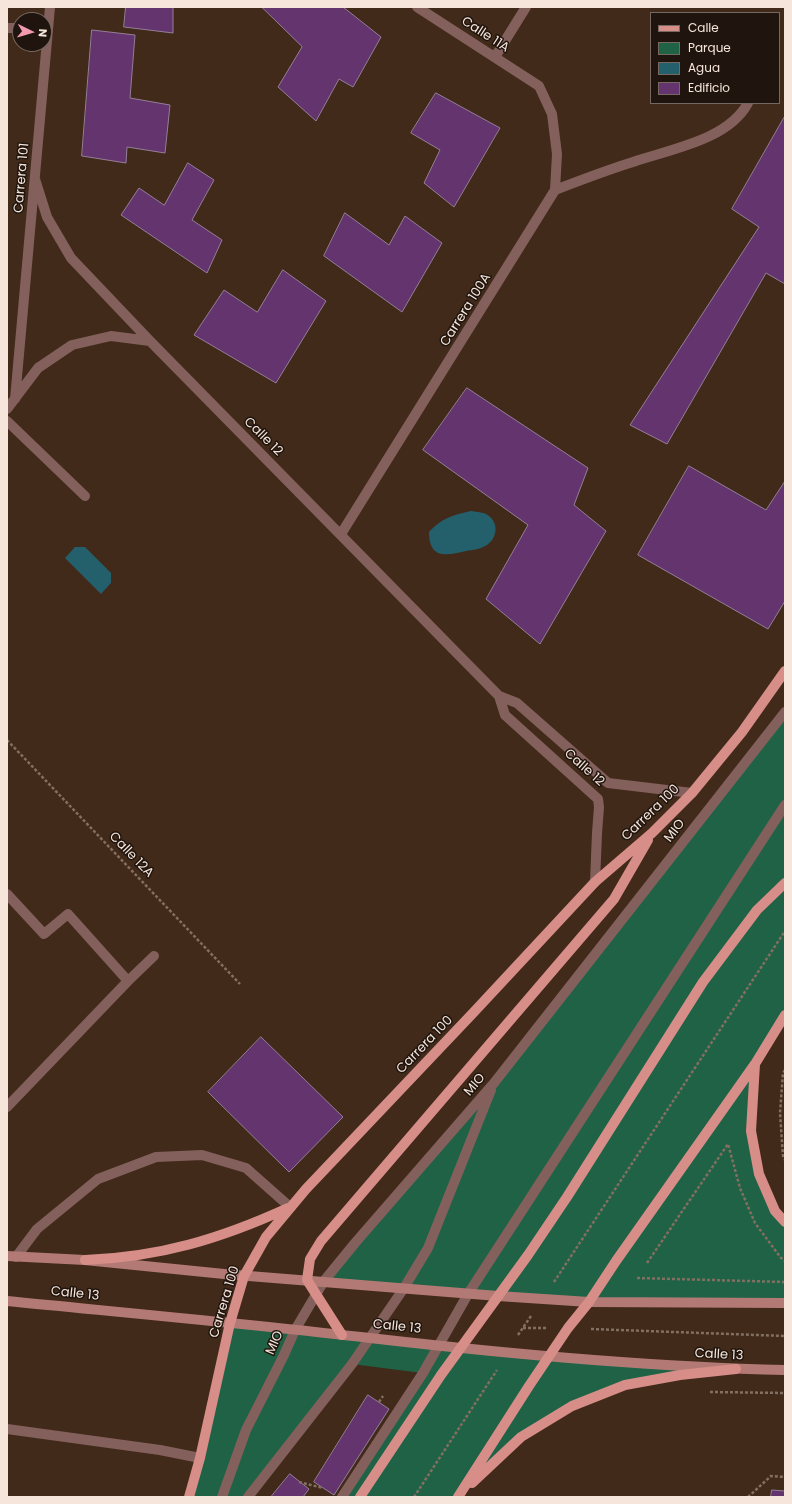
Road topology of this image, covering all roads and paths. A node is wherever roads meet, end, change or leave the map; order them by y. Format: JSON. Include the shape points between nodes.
{"nodes":[{"id":1,"x":417,"y":7,"type":"edge"},
{"id":2,"x":526,"y":7,"type":"edge"},
{"id":3,"x":44,"y":52,"type":"edge"},
{"id":4,"x":495,"y":57,"type":"junction"},
{"id":5,"x":539,"y":86,"type":"joint"},
{"id":6,"x":747,"y":104,"type":"edge"},
{"id":7,"x":35,"y":179,"type":"junction"},
{"id":8,"x":555,"y":190,"type":"junction"},
{"id":9,"x":150,"y":341,"type":"junction"},
{"id":10,"x":15,"y":399,"type":"junction"},
{"id":11,"x":7,"y":409,"type":"edge"},
{"id":12,"x":7,"y":421,"type":"edge"},
{"id":13,"x":85,"y":496,"type":"dead end"},
{"id":14,"x":341,"y":534,"type":"junction"},
{"id":15,"x":785,"y":671,"type":"edge"},
{"id":16,"x":500,"y":696,"type":"junction"},
{"id":17,"x":785,"y":712,"type":"edge"},
{"id":18,"x":7,"y":740,"type":"edge"},
{"id":19,"x":692,"y":793,"type":"junction"},
{"id":20,"x":785,"y":805,"type":"edge"},
{"id":21,"x":652,"y":833,"type":"junction"},
{"id":22,"x":595,"y":882,"type":"junction"},
{"id":23,"x":785,"y":884,"type":"edge"},
{"id":24,"x":7,"y":894,"type":"edge"},
{"id":25,"x":785,"y":931,"type":"edge"},
{"id":26,"x":154,"y":956,"type":"dead end"},
{"id":27,"x":128,"y":981,"type":"junction"},
{"id":28,"x":240,"y":984,"type":"dead end"},
{"id":29,"x":785,"y":1015,"type":"edge"},
{"id":30,"x":755,"y":1064,"type":"junction"},
{"id":31,"x":785,"y":1070,"type":"edge"},
{"id":32,"x":494,"y":1083,"type":"junction"},
{"id":33,"x":7,"y":1107,"type":"edge"},
{"id":34,"x":785,"y":1160,"type":"edge"},
{"id":35,"x":290,"y":1207,"type":"junction"},
{"id":36,"x":785,"y":1222,"type":"edge"},
{"id":37,"x":11,"y":1256,"type":"edge"},
{"id":38,"x":85,"y":1260,"type":"junction"},
{"id":39,"x":785,"y":1261,"type":"edge"},
{"id":40,"x":647,"y":1263,"type":"dead end"},
{"id":41,"x":244,"y":1276,"type":"junction"},
{"id":42,"x":637,"y":1278,"type":"dead end"},
{"id":43,"x":307,"y":1280,"type":"junction"},
{"id":44,"x":324,"y":1281,"type":"junction"},
{"id":45,"x":785,"y":1282,"type":"edge"},
{"id":46,"x":404,"y":1288,"type":"junction"},
{"id":47,"x":468,"y":1294,"type":"junction"},
{"id":48,"x":316,"y":1295,"type":"junction"},
{"id":49,"x":498,"y":1296,"type":"junction"},
{"id":50,"x":542,"y":1299,"type":"junction"},
{"id":51,"x":7,"y":1300,"type":"edge"},
{"id":52,"x":589,"y":1302,"type":"junction"},
{"id":53,"x":785,"y":1303,"type":"edge"},
{"id":54,"x":230,"y":1323,"type":"junction"},
{"id":55,"x":523,"y":1328,"type":"junction"},
{"id":56,"x":568,"y":1328,"type":"junction"},
{"id":57,"x":295,"y":1330,"type":"junction"},
{"id":58,"x":342,"y":1335,"type":"junction"},
{"id":59,"x":785,"y":1336,"type":"edge"},
{"id":60,"x":370,"y":1338,"type":"junction"},
{"id":61,"x":439,"y":1345,"type":"junction"},
{"id":62,"x":460,"y":1348,"type":"junction"},
{"id":63,"x":507,"y":1353,"type":"junction"},
{"id":64,"x":549,"y":1356,"type":"junction"},
{"id":65,"x":736,"y":1369,"type":"junction"},
{"id":66,"x":785,"y":1370,"type":"edge"},
{"id":67,"x":708,"y":1392,"type":"dead end"},
{"id":68,"x":785,"y":1393,"type":"edge"},
{"id":69,"x":7,"y":1429,"type":"edge"},
{"id":70,"x":200,"y":1458,"type":"junction"},
{"id":71,"x":785,"y":1477,"type":"edge"},
{"id":72,"x":300,"y":1482,"type":"dead end"},
{"id":73,"x":323,"y":1488,"type":"dead end"},
{"id":74,"x":189,"y":1497,"type":"edge"},
{"id":75,"x":222,"y":1497,"type":"edge"},
{"id":76,"x":248,"y":1497,"type":"edge"},
{"id":77,"x":342,"y":1497,"type":"edge"},
{"id":78,"x":360,"y":1497,"type":"edge"},
{"id":79,"x":414,"y":1497,"type":"edge"},
{"id":80,"x":458,"y":1497,"type":"edge"},
{"id":81,"x":462,"y":1497,"type":"edge"},
{"id":82,"x":748,"y":1497,"type":"edge"}],
"edges":[{"from":1,"to":4,"type":"street","name":"Calle 11A"},
{"from":2,"to":4,"type":"street"},
{"from":3,"to":7,"type":"street","name":"Carrera 101"},
{"from":4,"to":5,"type":"street","name":"Calle 11A"},
{"from":5,"to":8,"type":"street","name":"Carrera 100A","via":[[552,114],[557,154]]},
{"from":6,"to":8,"type":"street","via":[[743,112],[718,132],[688,145]]},
{"from":7,"to":9,"type":"street","name":"Calle 12","via":[[47,217],[71,258]]},
{"from":7,"to":10,"type":"street","name":"Carrera 101"},
{"from":8,"to":14,"type":"street","name":"Carrera 100A"},
{"from":9,"to":10,"type":"street","via":[[111,336],[72,345],[38,368]]},
{"from":9,"to":14,"type":"street","name":"Calle 12"},
{"from":10,"to":11,"type":"street"},
{"from":12,"to":13,"type":"street"},
{"from":14,"to":16,"type":"street","name":"Calle 12"},
{"from":15,"to":19,"type":"main road","name":"Carrera 100","via":[[742,732]]},
{"from":16,"to":19,"type":"street","name":"Calle 12","via":[[517,703],[608,783]]},
{"from":16,"to":22,"type":"street","name":"Calle 12","via":[[505,715],[598,799],[600,807]]},
{"from":17,"to":32,"type":"street","name":"MIO"},
{"from":18,"to":28,"type":"path","name":"Calle 12A"},
{"from":19,"to":21,"type":"main road","name":"Carrera 100"},
{"from":20,"to":47,"type":"street"},
{"from":21,"to":22,"type":"main road","name":"Carrera 100"},
{"from":21,"to":43,"type":"main road","via":[[614,899],[321,1240],[310,1259]]},
{"from":22,"to":35,"type":"main road","name":"Carrera 100"},
{"from":23,"to":49,"type":"main road","via":[[757,910],[703,982],[567,1197]]},
{"from":24,"to":27,"type":"street","via":[[44,934],[68,914]]},
{"from":25,"to":50,"type":"path"},
{"from":26,"to":27,"type":"street"},
{"from":27,"to":33,"type":"street"},
{"from":29,"to":30,"type":"main road"},
{"from":30,"to":36,"type":"main road","via":[[751,1131],[759,1174],[776,1211]]},
{"from":30,"to":52,"type":"main road"},
{"from":31,"to":34,"type":"path","via":[[780,1113]]},
{"from":32,"to":44,"type":"street","name":"MIO"},
{"from":32,"to":46,"type":"street","via":[[428,1248]]},
{"from":35,"to":37,"type":"street","via":[[246,1168],[202,1155],[156,1157],[98,1179],[37,1229]]},
{"from":35,"to":38,"type":"main road","via":[[235,1230],[172,1250]]},
{"from":35,"to":41,"type":"main road","name":"Carrera 100","via":[[266,1237]]},
{"from":37,"to":38,"type":"main road"},
{"from":38,"to":41,"type":"main road"},
{"from":39,"to":40,"type":"path","via":[[755,1222],[740,1188],[728,1144]]},
{"from":41,"to":43,"type":"main road"},
{"from":41,"to":54,"type":"main road","name":"Carrera 100"},
{"from":42,"to":45,"type":"path"},
{"from":43,"to":44,"type":"main road"},
{"from":43,"to":48,"type":"main road"},
{"from":44,"to":46,"type":"main road"},
{"from":44,"to":48,"type":"street","name":"MIO"},
{"from":46,"to":47,"type":"main road"},
{"from":46,"to":60,"type":"street"},
{"from":47,"to":49,"type":"main road"},
{"from":47,"to":61,"type":"street"},
{"from":48,"to":57,"type":"street","name":"MIO"},
{"from":48,"to":58,"type":"main road"},
{"from":49,"to":50,"type":"main road"},
{"from":49,"to":62,"type":"main road"},
{"from":50,"to":52,"type":"main road"},
{"from":50,"to":55,"type":"path"},
{"from":51,"to":54,"type":"main road","name":"Calle 13"},
{"from":52,"to":53,"type":"main road"},
{"from":52,"to":56,"type":"main road"},
{"from":54,"to":57,"type":"main road","name":"Calle 13"},
{"from":54,"to":70,"type":"main road","name":"Carrera 100"},
{"from":55,"to":56,"type":"path"},
{"from":55,"to":63,"type":"path"},
{"from":56,"to":59,"type":"path"},
{"from":56,"to":64,"type":"main road"},
{"from":57,"to":58,"type":"main road","name":"Calle 13"},
{"from":57,"to":75,"type":"street","name":"MIO","via":[[246,1430]]},
{"from":58,"to":60,"type":"main road","name":"Calle 13"},
{"from":60,"to":61,"type":"main road","name":"Calle 13"},
{"from":60,"to":76,"type":"street"},
{"from":61,"to":62,"type":"main road","name":"Calle 13"},
{"from":61,"to":77,"type":"street"},
{"from":62,"to":63,"type":"main road","name":"Calle 13"},
{"from":62,"to":78,"type":"main road"},
{"from":63,"to":64,"type":"main road","name":"Calle 13"},
{"from":63,"to":79,"type":"path"},
{"from":64,"to":65,"type":"main road","name":"Calle 13"},
{"from":64,"to":80,"type":"main road"},
{"from":65,"to":66,"type":"main road","name":"Calle 13"},
{"from":65,"to":81,"type":"main road","via":[[680,1374],[625,1385],[572,1406],[521,1437],[475,1479]]},
{"from":67,"to":68,"type":"path"},
{"from":69,"to":70,"type":"street"},
{"from":70,"to":74,"type":"main road","name":"Carrera 100"},
{"from":71,"to":82,"type":"path","via":[[771,1476]]},
{"from":72,"to":73,"type":"path"}]}
